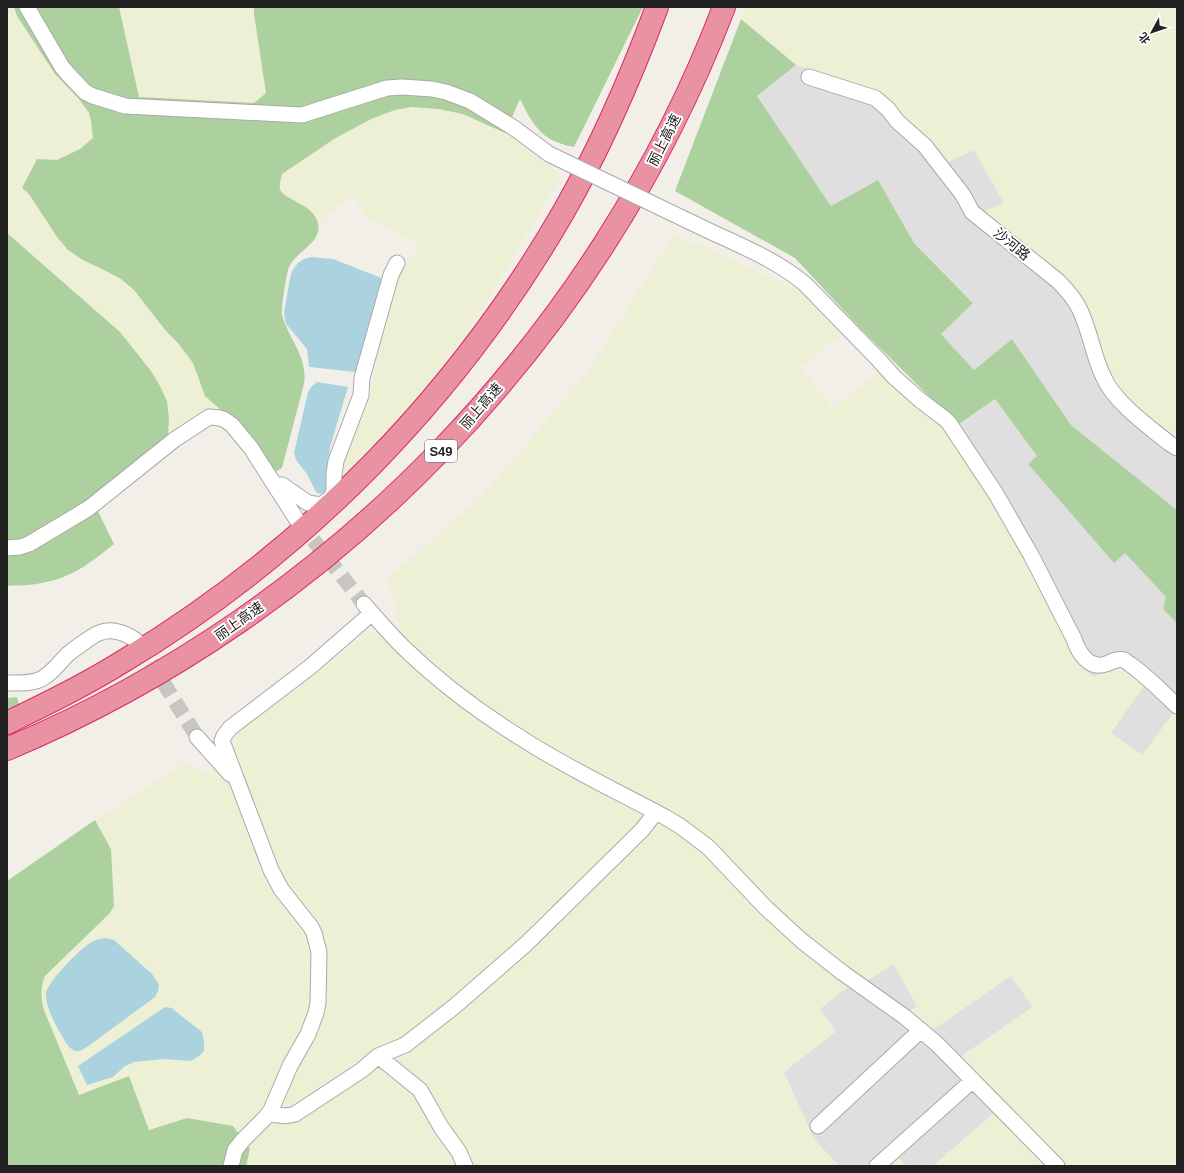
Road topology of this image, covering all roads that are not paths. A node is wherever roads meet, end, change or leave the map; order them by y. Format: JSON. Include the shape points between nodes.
{"nodes":[{"id":1,"x":27,"y":7,"type":"edge"},
{"id":2,"x":657,"y":7,"type":"edge"},
{"id":3,"x":724,"y":7,"type":"edge"},
{"id":4,"x":809,"y":77,"type":"dead end"},
{"id":5,"x":396,"y":263,"type":"dead end"},
{"id":6,"x":1177,"y":448,"type":"edge"},
{"id":7,"x":275,"y":485,"type":"junction"},
{"id":8,"x":297,"y":520,"type":"tunnel mouth"},
{"id":9,"x":7,"y":548,"type":"edge"},
{"id":10,"x":139,"y":643,"type":"tunnel mouth"},
{"id":11,"x":7,"y":683,"type":"edge"},
{"id":12,"x":1177,"y":706,"type":"edge"},
{"id":13,"x":7,"y":723,"type":"edge"},
{"id":14,"x":198,"y":737,"type":"tunnel mouth"},
{"id":15,"x":7,"y":749,"type":"edge"},
{"id":16,"x":237,"y":782,"type":"junction"},
{"id":17,"x":656,"y":812,"type":"junction"},
{"id":18,"x":921,"y":1030,"type":"junction"},
{"id":19,"x":378,"y":1056,"type":"junction"},
{"id":20,"x":972,"y":1081,"type":"junction"},
{"id":21,"x":269,"y":1113,"type":"junction"},
{"id":22,"x":818,"y":1126,"type":"dead end"},
{"id":23,"x":231,"y":1166,"type":"edge"},
{"id":24,"x":465,"y":1166,"type":"edge"},
{"id":25,"x":877,"y":1166,"type":"edge"},
{"id":26,"x":1057,"y":1166,"type":"edge"}],
"edges":[{"from":1,"to":12,"type":"street","bridge":true,"via":[[62,66],[93,96],[125,106],[302,115],[387,88],[417,88],[446,92],[470,101],[514,128],[549,154],[772,261],[804,284],[903,385],[949,423],[996,494],[1031,555],[1082,656],[1098,666],[1123,660],[1139,671]]},
{"from":2,"to":13,"type":"highway","via":[[625,90],[565,210],[492,323],[406,429],[341,496],[236,586],[121,663],[74,690]]},
{"from":3,"to":15,"type":"highway","name":"丽上高速","number":"S49","via":[[676,116],[605,243],[541,334],[456,435],[387,504],[350,536],[296,580],[234,625],[110,700]]},
{"from":4,"to":6,"type":"street","name":"沙河路","via":[[875,98],[925,146],[963,195],[972,212],[1067,290],[1080,310],[1109,388],[1123,404]]},
{"from":5,"to":7,"type":"street","via":[[362,378],[361,395],[336,461],[331,498],[321,505],[312,504],[282,486]]},
{"from":7,"to":8,"type":"street"},
{"from":7,"to":9,"type":"street","via":[[251,448],[232,425],[220,418],[208,417],[174,440],[89,508],[29,544]]},
{"from":10,"to":11,"type":"street","via":[[123,633],[98,632],[68,654],[44,677],[36,681]]},
{"from":14,"to":16,"type":"street"},
{"from":16,"to":17,"type":"street","via":[[222,742],[230,728],[310,667],[368,609],[420,663],[492,719],[550,756]]},
{"from":16,"to":21,"type":"street","via":[[271,870],[281,889],[314,933],[319,952],[316,1013]]},
{"from":17,"to":18,"type":"street","via":[[708,847],[766,908],[802,941]]},
{"from":17,"to":19,"type":"street","via":[[642,830],[526,944],[473,991],[405,1045]]},
{"from":18,"to":20,"type":"street"},
{"from":18,"to":22,"type":"street"},
{"from":19,"to":21,"type":"street","via":[[362,1070],[299,1111],[285,1116]]},
{"from":19,"to":24,"type":"street","via":[[420,1090]]},
{"from":20,"to":25,"type":"street"},
{"from":20,"to":26,"type":"street"},
{"from":21,"to":23,"type":"street","via":[[235,1150]]}]}
